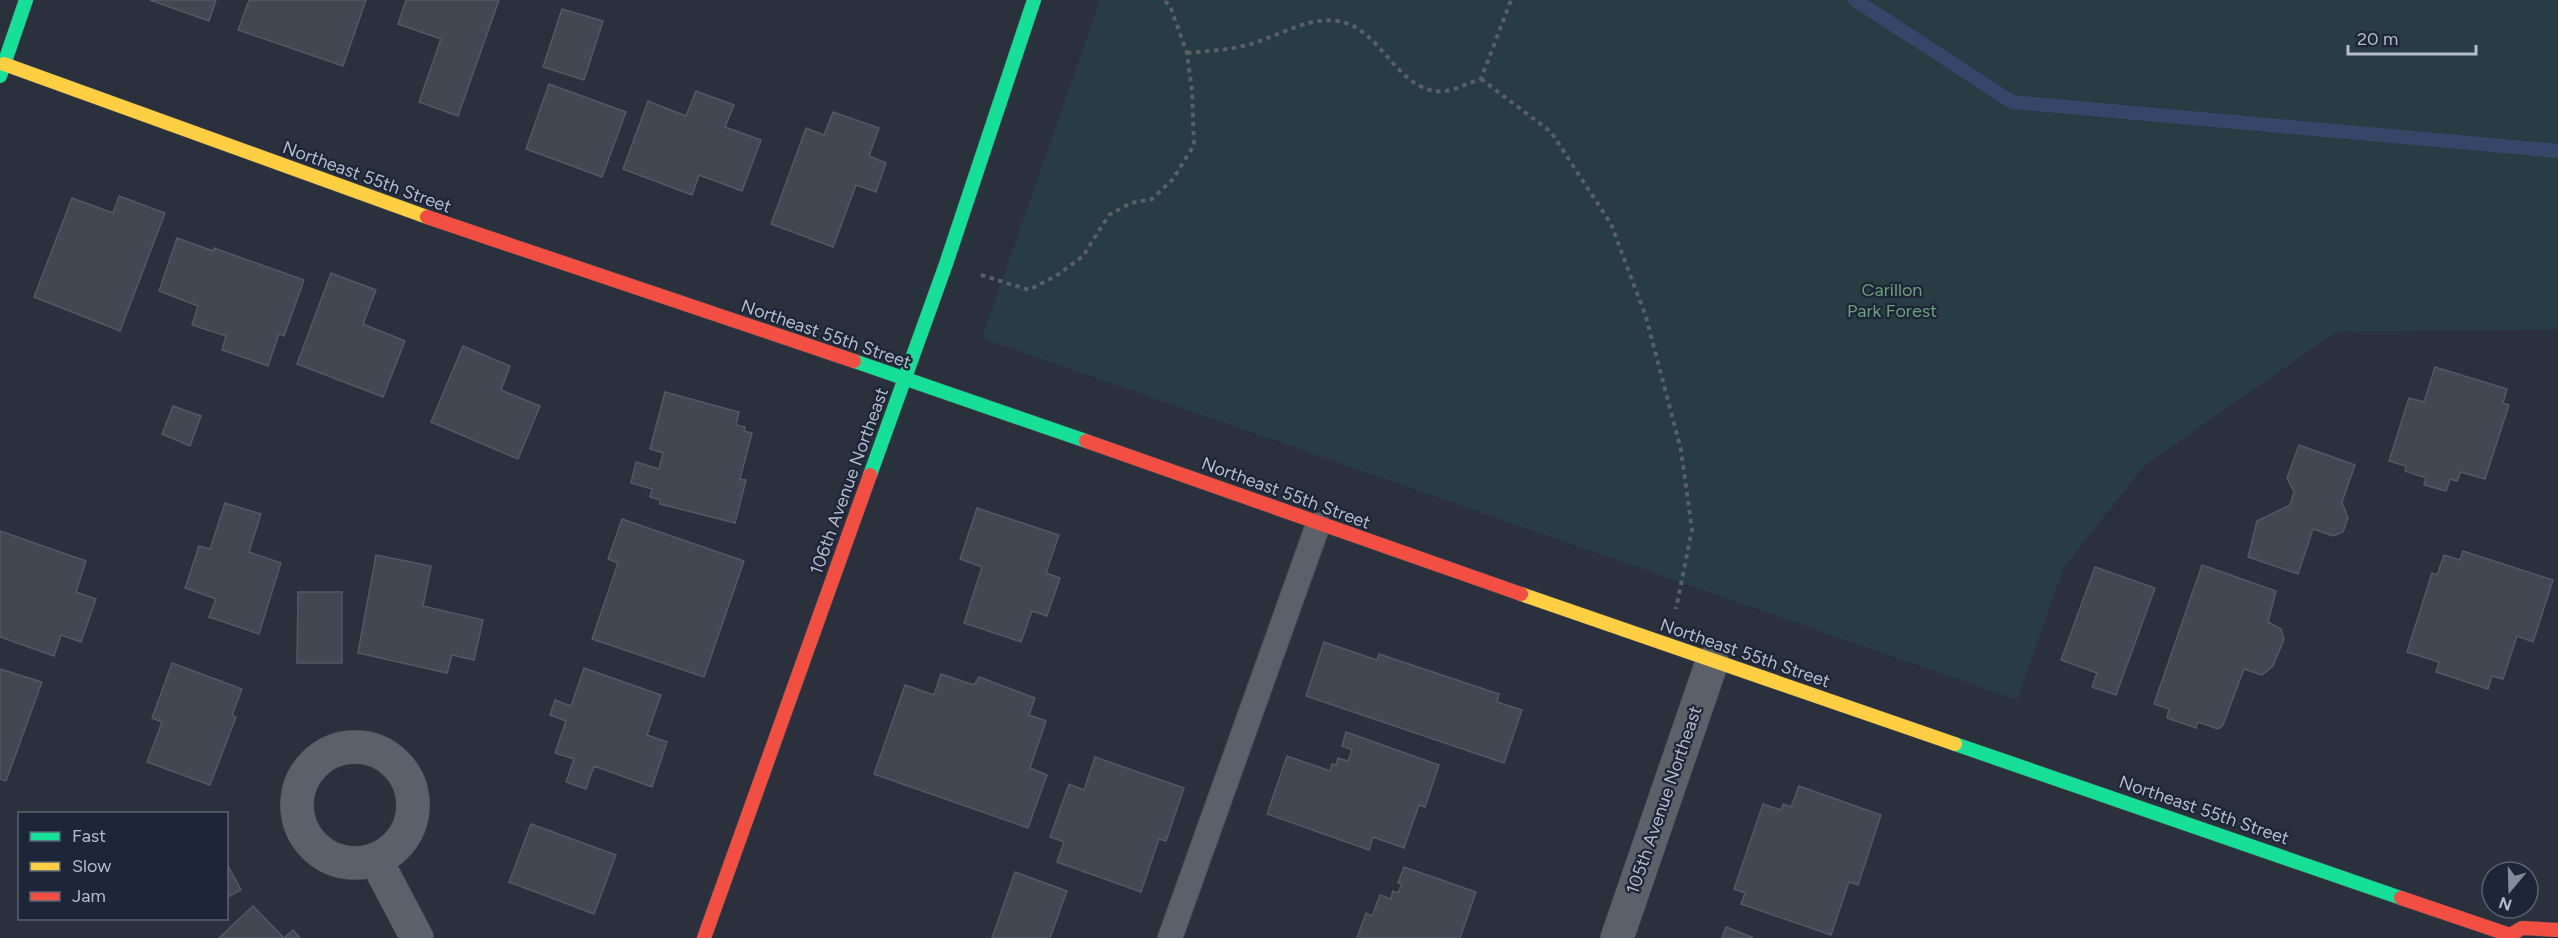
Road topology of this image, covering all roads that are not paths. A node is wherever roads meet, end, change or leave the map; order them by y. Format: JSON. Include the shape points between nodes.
{"nodes":[{"id":1,"x":27,"y":0,"type":"edge"},
{"id":2,"x":1034,"y":0,"type":"edge"},
{"id":3,"x":2,"y":70,"type":"edge"},
{"id":4,"x":904,"y":379,"type":"junction"},
{"id":5,"x":1318,"y":525,"type":"junction"},
{"id":6,"x":1712,"y":662,"type":"junction"},
{"id":7,"x":376,"y":860,"type":"dead end"},
{"id":8,"x":2558,"y":930,"type":"edge"},
{"id":9,"x":2510,"y":936,"type":"edge"},
{"id":10,"x":417,"y":938,"type":"edge"},
{"id":11,"x":704,"y":938,"type":"edge"},
{"id":12,"x":1170,"y":938,"type":"edge"},
{"id":13,"x":1617,"y":938,"type":"edge"}],
"edges":[{"from":1,"to":3,"type":"street"},
{"from":2,"to":4,"type":"street","name":"106th Avenue Northeast"},
{"from":3,"to":4,"type":"street","name":"Northeast 55th Street"},
{"from":4,"to":5,"type":"street","name":"Northeast 55th Street"},
{"from":4,"to":11,"type":"street","name":"106th Avenue Northeast"},
{"from":5,"to":6,"type":"street","name":"Northeast 55th Street"},
{"from":5,"to":12,"type":"lane"},
{"from":6,"to":9,"type":"street","name":"Northeast 55th Street","via":[[2110,795]]},
{"from":6,"to":13,"type":"street","name":"105th Avenue Northeast"},
{"from":7,"to":10,"type":"street"},
{"from":8,"to":9,"type":"street","name":"Northeast 55th Street","via":[[2522,928]]}]}
